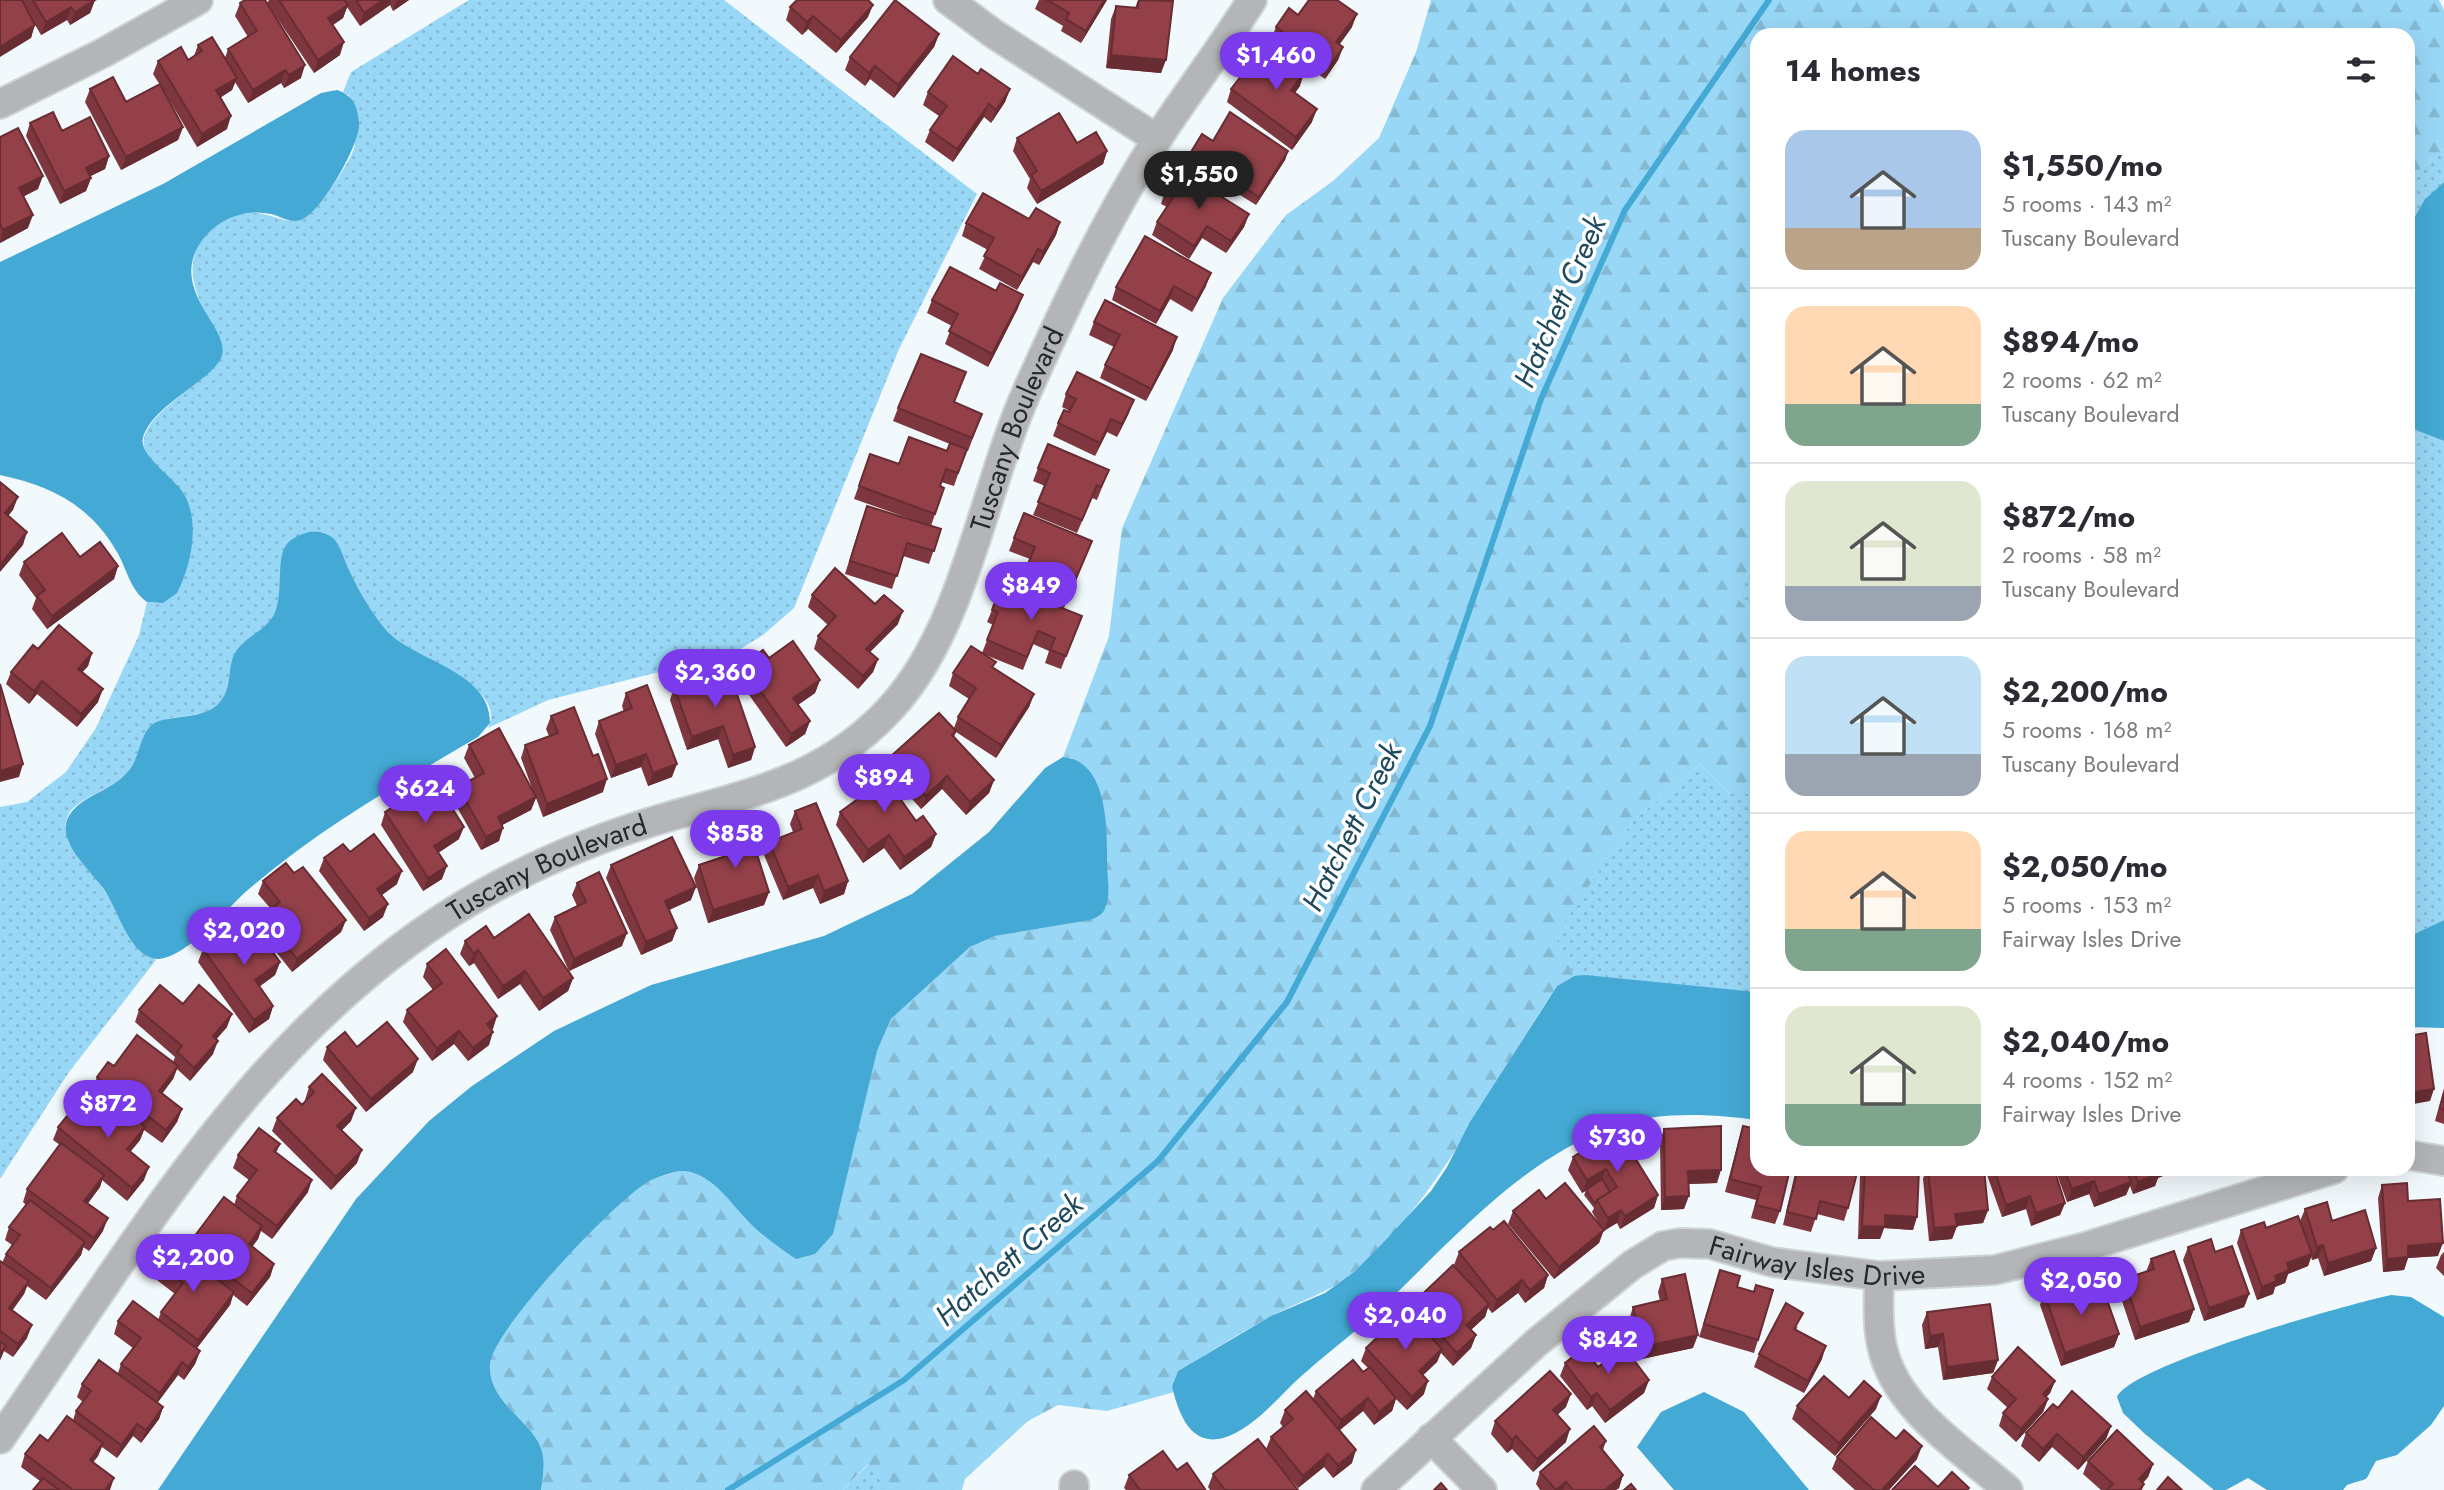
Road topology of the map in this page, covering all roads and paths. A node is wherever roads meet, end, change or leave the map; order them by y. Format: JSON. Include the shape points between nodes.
{"nodes":[{"id":1,"x":198,"y":0,"type":"edge"},
{"id":2,"x":948,"y":0,"type":"edge"},
{"id":3,"x":1252,"y":0,"type":"edge"},
{"id":4,"x":0,"y":104,"type":"edge"},
{"id":5,"x":1157,"y":139,"type":"junction"},
{"id":6,"x":2415,"y":1156,"type":"edge"},
{"id":7,"x":2444,"y":1161,"type":"edge"},
{"id":8,"x":2311,"y":1176,"type":"edge"},
{"id":9,"x":1879,"y":1276,"type":"junction"},
{"id":10,"x":0,"y":1438,"type":"edge"},
{"id":11,"x":1431,"y":1438,"type":"junction"},
{"id":12,"x":1376,"y":1490,"type":"edge"},
{"id":13,"x":1482,"y":1490,"type":"edge"},
{"id":14,"x":2008,"y":1490,"type":"edge"}],
"edges":[{"from":1,"to":4,"type":"street"},
{"from":2,"to":5,"type":"street"},
{"from":3,"to":5,"type":"street","name":"Tuscany Boulevard"},
{"from":5,"to":10,"type":"street","name":"Tuscany Boulevard","via":[[1076,284],[1025,395],[937,642],[892,708],[838,755],[809,771],[753,795],[618,833],[533,867],[451,912],[375,967],[304,1029],[238,1101]]},
{"from":6,"to":7,"type":"street"},
{"from":8,"to":9,"type":"street","name":"Fairway Isles Drive","via":[[2013,1267],[1964,1274]]},
{"from":9,"to":11,"type":"street","name":"Fairway Isles Drive","via":[[1772,1262],[1710,1244],[1663,1246],[1567,1317]]},
{"from":9,"to":14,"type":"street","via":[[1880,1337],[1896,1383],[1922,1414]]},
{"from":11,"to":12,"type":"street","name":"Fairway Isles Drive"},
{"from":11,"to":13,"type":"street"}]}
